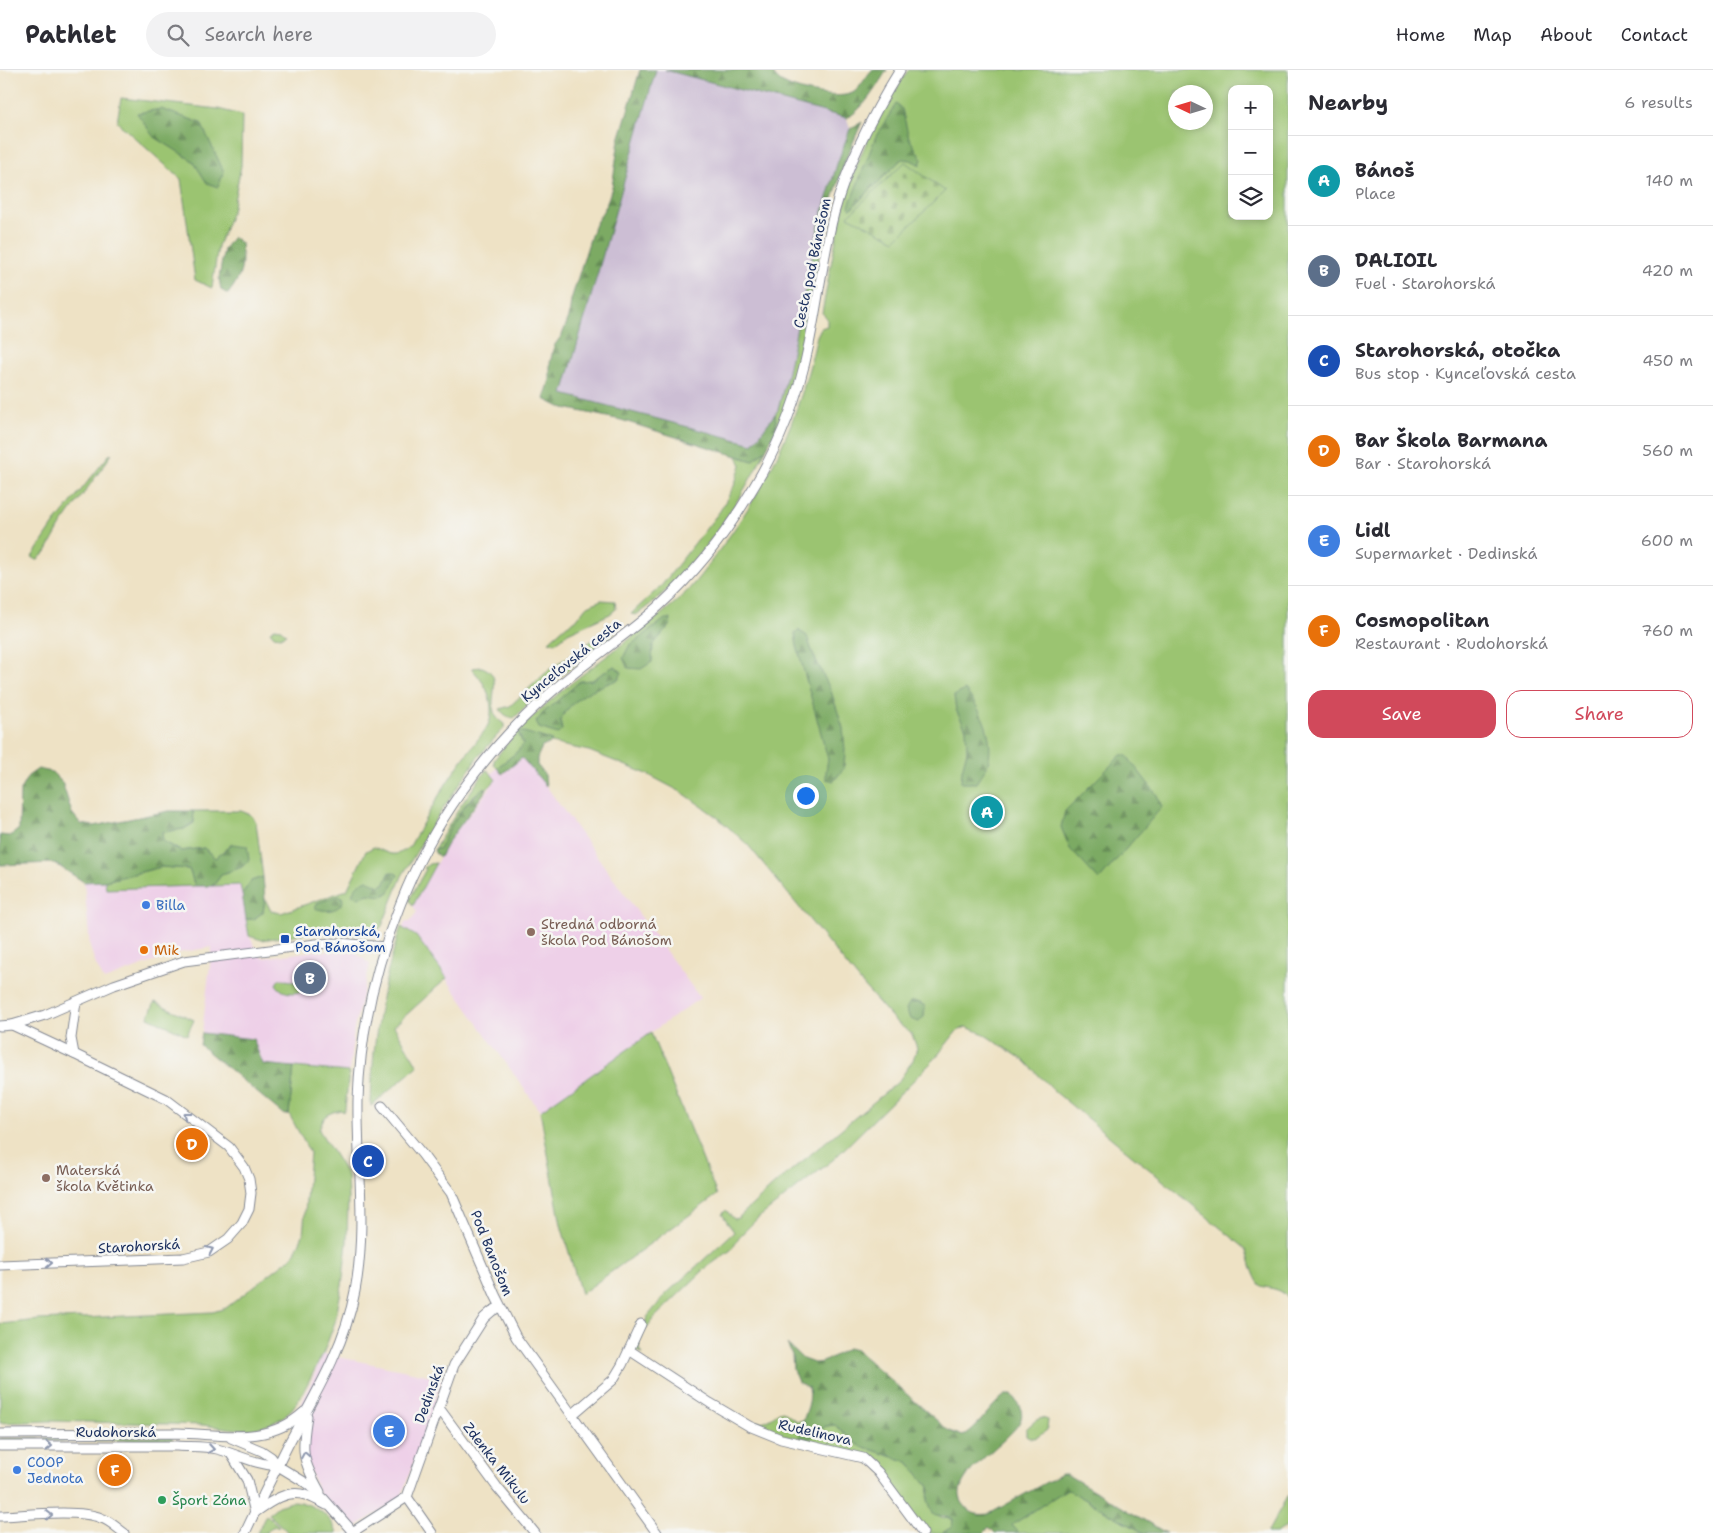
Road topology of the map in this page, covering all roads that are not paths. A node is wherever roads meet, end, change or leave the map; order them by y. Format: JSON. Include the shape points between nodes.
{"nodes":[{"id":1,"x":900,"y":70,"type":"edge"},
{"id":2,"x":778,"y":440,"type":"joint"},
{"id":3,"x":385,"y":947,"type":"junction"},
{"id":4,"x":76,"y":1002,"type":"junction"},
{"id":5,"x":12,"y":1025,"type":"junction"},
{"id":6,"x":0,"y":1026,"type":"edge"},
{"id":7,"x":74,"y":1054,"type":"junction"},
{"id":8,"x":382,"y":1106,"type":"dead end"},
{"id":9,"x":0,"y":1265,"type":"edge"},
{"id":10,"x":500,"y":1307,"type":"junction"},
{"id":11,"x":640,"y":1324,"type":"dead end"},
{"id":12,"x":628,"y":1350,"type":"junction"},
{"id":13,"x":308,"y":1408,"type":"junction"},
{"id":14,"x":439,"y":1408,"type":"junction"},
{"id":15,"x":572,"y":1415,"type":"junction"},
{"id":16,"x":0,"y":1434,"type":"edge"},
{"id":17,"x":229,"y":1437,"type":"junction"},
{"id":18,"x":0,"y":1446,"type":"edge"},
{"id":19,"x":231,"y":1454,"type":"junction"},
{"id":20,"x":278,"y":1466,"type":"junction"},
{"id":21,"x":407,"y":1497,"type":"junction"},
{"id":22,"x":323,"y":1498,"type":"junction"},
{"id":23,"x":330,"y":1506,"type":"junction"},
{"id":24,"x":254,"y":1513,"type":"junction"},
{"id":25,"x":0,"y":1516,"type":"edge"},
{"id":26,"x":114,"y":1529,"type":"edge"},
{"id":27,"x":352,"y":1532,"type":"edge"},
{"id":28,"x":124,"y":1533,"type":"edge"},
{"id":29,"x":245,"y":1533,"type":"edge"},
{"id":30,"x":432,"y":1533,"type":"edge"},
{"id":31,"x":535,"y":1533,"type":"edge"},
{"id":32,"x":657,"y":1533,"type":"edge"},
{"id":33,"x":924,"y":1533,"type":"edge"}],
"edges":[{"from":1,"to":2,"type":"street","name":"Cesta pod Bánošom","via":[[862,135],[850,166],[834,215],[805,365]]},
{"from":2,"to":3,"type":"street","name":"Kynceľovská cesta","via":[[740,510],[686,580],[641,621],[547,696],[505,737],[478,770],[453,803],[424,852]]},
{"from":3,"to":4,"type":"street","via":[[316,944],[184,961]]},
{"from":3,"to":13,"type":"street","name":"Kynceľovská cesta","via":[[368,1011],[360,1066],[360,1244],[355,1294],[336,1353]]},
{"from":4,"to":5,"type":"street"},
{"from":4,"to":7,"type":"street","via":[[71,1038]]},
{"from":5,"to":6,"type":"street"},
{"from":5,"to":7,"type":"street","name":"Starohorská"},
{"from":9,"to":7,"type":"street","name":"Starohorská","one_way":true,"via":[[183,1258],[209,1252],[228,1239],[242,1223],[249,1208],[249,1179],[228,1147],[166,1099]]},
{"from":8,"to":10,"type":"street","name":"Pod Banošom","via":[[451,1193]]},
{"from":10,"to":14,"type":"street","name":"Dedinská","via":[[484,1318],[458,1358]]},
{"from":10,"to":15,"type":"street","name":"Pod Banošom","via":[[528,1355]]},
{"from":11,"to":12,"type":"street"},
{"from":12,"to":15,"type":"street","via":[[613,1380]]},
{"from":12,"to":33,"type":"street","name":"Rudelinova","via":[[749,1426],[780,1439],[862,1458],[878,1472]]},
{"from":13,"to":17,"type":"street","name":"Rudohorská","via":[[299,1417],[266,1433]]},
{"from":13,"to":20,"type":"street","name":"Kynceľovská cesta"},
{"from":22,"to":13,"type":"street","one_way":true,"via":[[308,1470],[303,1448]]},
{"from":14,"to":21,"type":"street","name":"Dedinská"},
{"from":14,"to":31,"type":"street","name":"Zdenka Mikulu"},
{"from":15,"to":32,"type":"street","name":"Pod Banošom"},
{"from":16,"to":17,"type":"street","name":"Rudohorská","via":[[178,1433]]},
{"from":17,"to":20,"type":"street","name":"Rudohorská","via":[[262,1451]]},
{"from":18,"to":19,"type":"street","name":"Rudohorská","one_way":true,"via":[[177,1446]]},
{"from":19,"to":20,"type":"street","name":"Rudohorská"},
{"from":19,"to":24,"type":"street","via":[[247,1480]]},
{"from":20,"to":22,"type":"street","via":[[291,1472]]},
{"from":20,"to":24,"type":"street","name":"Kynceľovská cesta"},
{"from":21,"to":27,"type":"street"},
{"from":21,"to":30,"type":"street"},
{"from":22,"to":23,"type":"street"},
{"from":23,"to":24,"type":"street","via":[[303,1494],[274,1499]]},
{"from":23,"to":27,"type":"street"},
{"from":24,"to":29,"type":"street","name":"Kynceľovská cesta"},
{"from":25,"to":26,"type":"street","one_way":true,"via":[[80,1514],[104,1518]]},
{"from":26,"to":28,"type":"street"}]}
